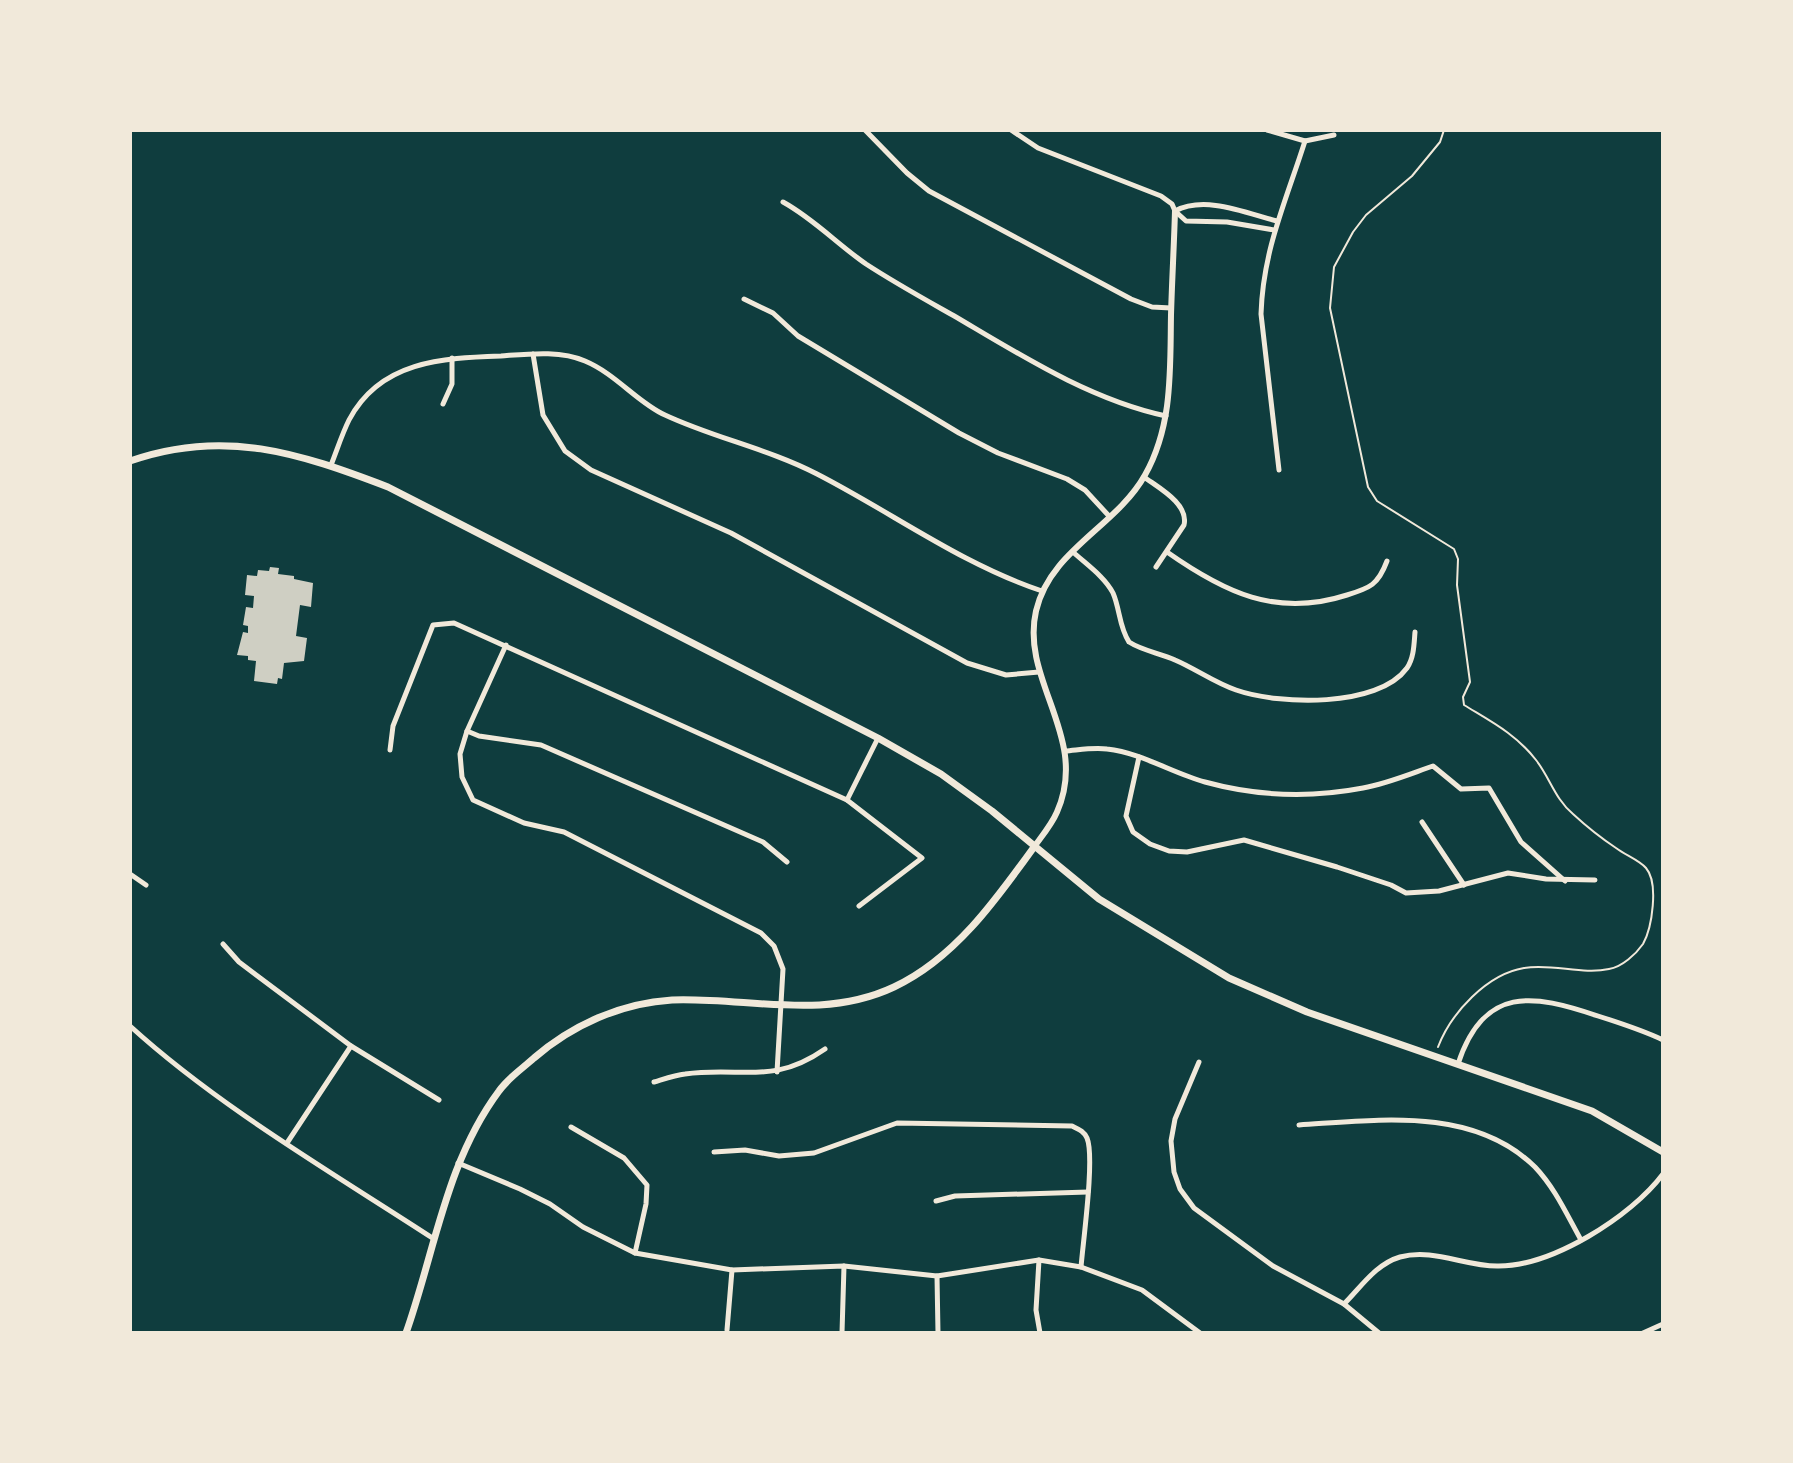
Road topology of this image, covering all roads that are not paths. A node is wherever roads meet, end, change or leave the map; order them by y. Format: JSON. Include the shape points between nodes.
{"nodes":[{"id":1,"x":865,"y":130,"type":"edge"},
{"id":2,"x":1011,"y":130,"type":"edge"},
{"id":3,"x":1267,"y":130,"type":"edge"},
{"id":4,"x":1334,"y":135,"type":"dead end"},
{"id":5,"x":1305,"y":141,"type":"junction"},
{"id":6,"x":783,"y":202,"type":"dead end"},
{"id":7,"x":1175,"y":211,"type":"junction"},
{"id":8,"x":1277,"y":221,"type":"junction"},
{"id":9,"x":1274,"y":230,"type":"junction"},
{"id":10,"x":744,"y":299,"type":"dead end"},
{"id":11,"x":1171,"y":308,"type":"junction"},
{"id":12,"x":533,"y":354,"type":"junction"},
{"id":13,"x":452,"y":358,"type":"junction"},
{"id":14,"x":443,"y":404,"type":"dead end"},
{"id":15,"x":1167,"y":416,"type":"junction"},
{"id":16,"x":130,"y":461,"type":"edge"},
{"id":17,"x":331,"y":465,"type":"junction"},
{"id":18,"x":1279,"y":470,"type":"dead end"},
{"id":19,"x":1144,"y":477,"type":"junction"},
{"id":20,"x":1109,"y":516,"type":"junction"},
{"id":21,"x":1073,"y":552,"type":"junction"},
{"id":22,"x":1167,"y":552,"type":"junction"},
{"id":23,"x":1387,"y":561,"type":"dead end"},
{"id":24,"x":1156,"y":567,"type":"dead end"},
{"id":25,"x":1042,"y":591,"type":"junction"},
{"id":26,"x":1415,"y":632,"type":"dead end"},
{"id":27,"x":506,"y":645,"type":"junction"},
{"id":28,"x":1039,"y":672,"type":"junction"},
{"id":29,"x":467,"y":731,"type":"junction"},
{"id":30,"x":878,"y":738,"type":"junction"},
{"id":31,"x":390,"y":750,"type":"dead end"},
{"id":32,"x":1065,"y":751,"type":"junction"},
{"id":33,"x":1139,"y":757,"type":"junction"},
{"id":34,"x":847,"y":800,"type":"junction"},
{"id":35,"x":1422,"y":822,"type":"dead end"},
{"id":36,"x":1034,"y":847,"type":"junction"},
{"id":37,"x":787,"y":862,"type":"dead end"},
{"id":38,"x":130,"y":874,"type":"edge"},
{"id":39,"x":1595,"y":880,"type":"dead end"},
{"id":40,"x":1565,"y":881,"type":"junction"},
{"id":41,"x":146,"y":885,"type":"dead end"},
{"id":42,"x":1464,"y":885,"type":"junction"},
{"id":43,"x":859,"y":906,"type":"dead end"},
{"id":44,"x":223,"y":944,"type":"dead end"},
{"id":45,"x":782,"y":1007,"type":"junction"},
{"id":46,"x":130,"y":1026,"type":"edge"},
{"id":47,"x":1663,"y":1040,"type":"edge"},
{"id":48,"x":351,"y":1046,"type":"junction"},
{"id":49,"x":825,"y":1049,"type":"dead end"},
{"id":50,"x":1199,"y":1062,"type":"dead end"},
{"id":51,"x":1458,"y":1064,"type":"junction"},
{"id":52,"x":777,"y":1072,"type":"junction"},
{"id":53,"x":654,"y":1082,"type":"dead end"},
{"id":54,"x":439,"y":1100,"type":"dead end"},
{"id":55,"x":1299,"y":1125,"type":"dead end"},
{"id":56,"x":571,"y":1127,"type":"dead end"},
{"id":57,"x":287,"y":1143,"type":"junction"},
{"id":58,"x":714,"y":1152,"type":"dead end"},
{"id":59,"x":1663,"y":1152,"type":"edge"},
{"id":60,"x":458,"y":1163,"type":"junction"},
{"id":61,"x":1663,"y":1174,"type":"edge"},
{"id":62,"x":1088,"y":1192,"type":"junction"},
{"id":63,"x":936,"y":1201,"type":"dead end"},
{"id":64,"x":434,"y":1239,"type":"junction"},
{"id":65,"x":1581,"y":1240,"type":"junction"},
{"id":66,"x":635,"y":1253,"type":"junction"},
{"id":67,"x":1039,"y":1260,"type":"junction"},
{"id":68,"x":844,"y":1266,"type":"junction"},
{"id":69,"x":1081,"y":1267,"type":"junction"},
{"id":70,"x":732,"y":1270,"type":"junction"},
{"id":71,"x":937,"y":1276,"type":"junction"},
{"id":72,"x":1344,"y":1304,"type":"junction"},
{"id":73,"x":1663,"y":1324,"type":"edge"},
{"id":74,"x":727,"y":1330,"type":"dead end"},
{"id":75,"x":406,"y":1333,"type":"edge"},
{"id":76,"x":842,"y":1333,"type":"edge"},
{"id":77,"x":938,"y":1333,"type":"edge"},
{"id":78,"x":1040,"y":1333,"type":"edge"},
{"id":79,"x":1200,"y":1333,"type":"edge"},
{"id":80,"x":1379,"y":1333,"type":"edge"},
{"id":81,"x":1643,"y":1333,"type":"edge"}],
"edges":[{"from":1,"to":11,"type":"street","via":[[907,173],[952,205],[1131,299]]},
{"from":2,"to":7,"type":"street","via":[[1038,148],[1161,196]]},
{"from":3,"to":5,"type":"street"},
{"from":4,"to":5,"type":"street"},
{"from":5,"to":8,"type":"street"},
{"from":6,"to":15,"type":"street","via":[[868,265],[1037,365],[1134,409]]},
{"from":7,"to":8,"type":"street","via":[[1211,205]]},
{"from":7,"to":9,"type":"street","via":[[1186,221]]},
{"from":7,"to":11,"type":"street"},
{"from":8,"to":9,"type":"street"},
{"from":9,"to":18,"type":"street","via":[[1264,266],[1261,314]]},
{"from":10,"to":20,"type":"street","via":[[959,433],[1067,479]]},
{"from":11,"to":15,"type":"street"},
{"from":12,"to":13,"type":"street"},
{"from":12,"to":25,"type":"street","via":[[583,360],[661,414],[816,473],[975,563]]},
{"from":12,"to":28,"type":"street","via":[[543,415],[565,451],[591,470],[731,533],[967,663],[1006,675]]},
{"from":13,"to":14,"type":"street","via":[[452,384]]},
{"from":13,"to":17,"type":"street","via":[[408,367],[372,389],[349,420]]},
{"from":15,"to":19,"type":"street"},
{"from":16,"to":17,"type":"main road","via":[[204,445],[251,446]]},
{"from":17,"to":30,"type":"main road","via":[[388,487]]},
{"from":19,"to":20,"type":"street"},
{"from":19,"to":22,"type":"street","via":[[1186,517]]},
{"from":20,"to":21,"type":"street"},
{"from":21,"to":25,"type":"street"},
{"from":21,"to":26,"type":"street","via":[[1108,585],[1129,642],[1242,692],[1309,699],[1354,695],[1386,685],[1410,662]]},
{"from":22,"to":23,"type":"street","via":[[1232,591],[1260,601],[1301,604],[1366,589],[1381,578]]},
{"from":22,"to":24,"type":"street"},
{"from":25,"to":28,"type":"street","via":[[1033,632]]},
{"from":27,"to":29,"type":"street"},
{"from":27,"to":31,"type":"street","via":[[454,623],[433,625],[393,726]]},
{"from":27,"to":34,"type":"street"},
{"from":28,"to":32,"type":"street"},
{"from":29,"to":37,"type":"street","via":[[541,745],[763,842]]},
{"from":29,"to":45,"type":"street","via":[[460,754],[462,777],[473,800],[524,823],[564,832],[761,933],[774,946],[783,969]]},
{"from":30,"to":34,"type":"street"},
{"from":30,"to":36,"type":"main road","via":[[941,774]]},
{"from":32,"to":33,"type":"street","via":[[1105,748]]},
{"from":32,"to":36,"type":"street","via":[[1060,805]]},
{"from":33,"to":40,"type":"street","via":[[1205,782],[1284,794],[1366,788],[1433,766],[1461,789],[1489,788],[1521,842]]},
{"from":33,"to":42,"type":"street","via":[[1126,816],[1133,832],[1150,844],[1187,852],[1244,840],[1406,893]]},
{"from":34,"to":43,"type":"street","via":[[922,858]]},
{"from":35,"to":42,"type":"street"},
{"from":36,"to":45,"type":"main road","via":[[998,899],[936,962],[868,997]]},
{"from":36,"to":51,"type":"main road","via":[[1099,899],[1229,978],[1307,1012]]},
{"from":38,"to":41,"type":"street"},
{"from":39,"to":40,"type":"street"},
{"from":40,"to":42,"type":"street","via":[[1508,873]]},
{"from":44,"to":48,"type":"street","via":[[239,962]]},
{"from":45,"to":52,"type":"street"},
{"from":45,"to":60,"type":"main road","via":[[672,1000],[637,1005],[574,1028],[501,1087]]},
{"from":46,"to":57,"type":"street","via":[[167,1060]]},
{"from":47,"to":51,"type":"street","via":[[1534,998],[1491,1013],[1471,1035]]},
{"from":48,"to":54,"type":"street"},
{"from":48,"to":57,"type":"street"},
{"from":49,"to":52,"type":"street"},
{"from":50,"to":72,"type":"street","via":[[1171,1141],[1180,1189],[1194,1208],[1273,1266]]},
{"from":51,"to":59,"type":"main road","via":[[1592,1111]]},
{"from":52,"to":53,"type":"street","via":[[685,1074]]},
{"from":55,"to":65,"type":"street","via":[[1414,1120],[1492,1137],[1534,1166]]},
{"from":56,"to":66,"type":"street","via":[[624,1158],[647,1185]]},
{"from":57,"to":64,"type":"street"},
{"from":58,"to":62,"type":"street","via":[[814,1153],[897,1123],[1072,1126],[1088,1140]]},
{"from":60,"to":64,"type":"main road"},
{"from":60,"to":66,"type":"street","via":[[550,1204]]},
{"from":61,"to":65,"type":"street","via":[[1634,1207]]},
{"from":62,"to":63,"type":"street"},
{"from":62,"to":69,"type":"street"},
{"from":64,"to":75,"type":"main road"},
{"from":65,"to":72,"type":"street","via":[[1523,1265],[1399,1257],[1382,1264]]},
{"from":66,"to":70,"type":"street"},
{"from":67,"to":69,"type":"street"},
{"from":67,"to":71,"type":"street"},
{"from":67,"to":78,"type":"street"},
{"from":68,"to":70,"type":"street"},
{"from":68,"to":71,"type":"street"},
{"from":68,"to":76,"type":"street"},
{"from":69,"to":79,"type":"street","via":[[1142,1290]]},
{"from":70,"to":74,"type":"street"},
{"from":71,"to":77,"type":"street"},
{"from":72,"to":80,"type":"street"},
{"from":73,"to":81,"type":"street"}]}
